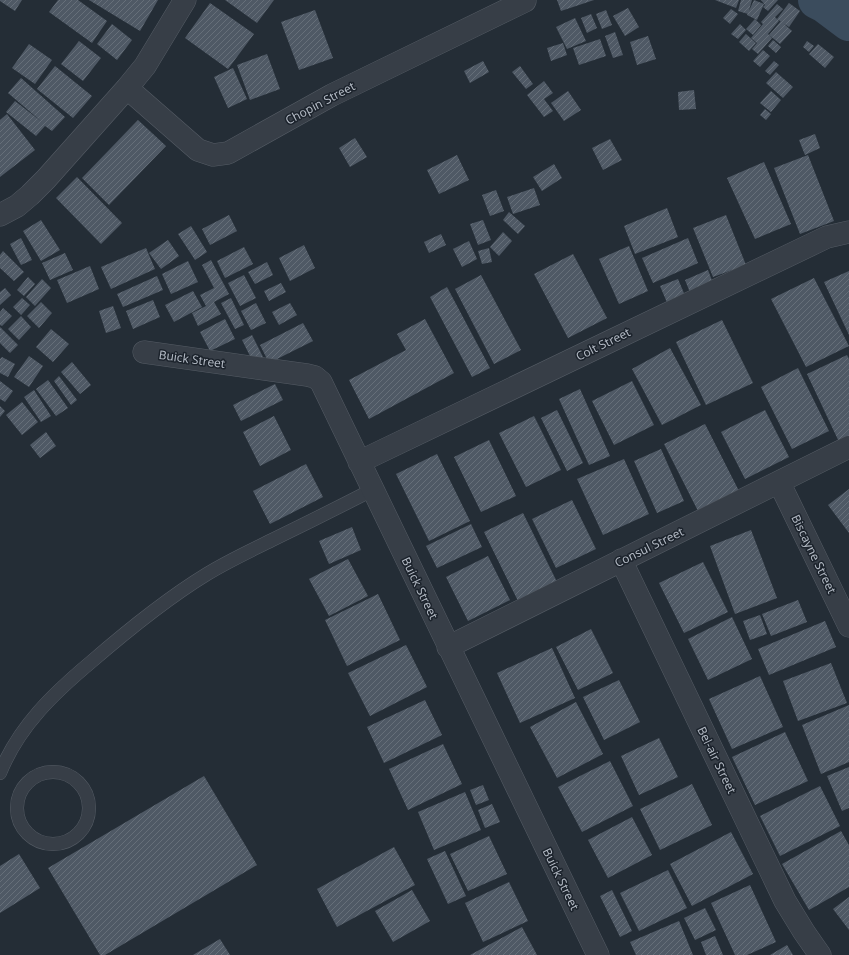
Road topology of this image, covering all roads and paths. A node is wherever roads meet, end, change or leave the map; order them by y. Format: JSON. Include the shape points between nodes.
{"nodes":[{"id":1,"x":185,"y":0,"type":"edge"},
{"id":2,"x":525,"y":1,"type":"edge"},
{"id":3,"x":127,"y":88,"type":"junction"},
{"id":4,"x":0,"y":215,"type":"edge"},
{"id":5,"x":849,"y":232,"type":"edge"},
{"id":6,"x":144,"y":352,"type":"dead end"},
{"id":7,"x":849,"y":447,"type":"edge"},
{"id":8,"x":359,"y":462,"type":"junction"},
{"id":9,"x":779,"y":482,"type":"junction"},
{"id":10,"x":372,"y":490,"type":"junction"},
{"id":11,"x":622,"y":560,"type":"junction"},
{"id":12,"x":849,"y":626,"type":"edge"},
{"id":13,"x":448,"y":647,"type":"junction"},
{"id":14,"x":0,"y":771,"type":"edge"},
{"id":15,"x":17,"y":803,"type":"joint"},
{"id":16,"x":598,"y":955,"type":"edge"},
{"id":17,"x":820,"y":955,"type":"edge"}],
"edges":[{"from":1,"to":3,"type":"street","via":[[145,66]]},
{"from":2,"to":3,"type":"street","name":"Chopin Street","via":[[332,95],[228,153],[213,154],[198,150]]},
{"from":3,"to":4,"type":"street","via":[[46,179],[17,206]]},
{"from":5,"to":8,"type":"street","name":"Colt Street","via":[[827,237]]},
{"from":6,"to":8,"type":"street","name":"Buick Street","via":[[315,377],[320,382]]},
{"from":7,"to":9,"type":"street","name":"Consul Street"},
{"from":8,"to":10,"type":"street","name":"Buick Street"},
{"from":9,"to":11,"type":"street","name":"Consul Street"},
{"from":9,"to":12,"type":"street","name":"Biscayne Street"},
{"from":10,"to":13,"type":"street","name":"Buick Street"},
{"from":10,"to":14,"type":"lane","via":[[241,555],[163,603],[62,686],[26,727]]},
{"from":11,"to":13,"type":"street","name":"Consul Street"},
{"from":11,"to":17,"type":"street","name":"Bel-air Street","via":[[785,901]]},
{"from":13,"to":16,"type":"street","name":"Buick Street"},
{"from":15,"to":15,"type":"lane","via":[[17,814],[28,836],[50,845],[62,844],[73,839],[82,831],[88,820],[87,796],[72,778],[61,773],[49,772],[38,775],[23,787]]}]}
